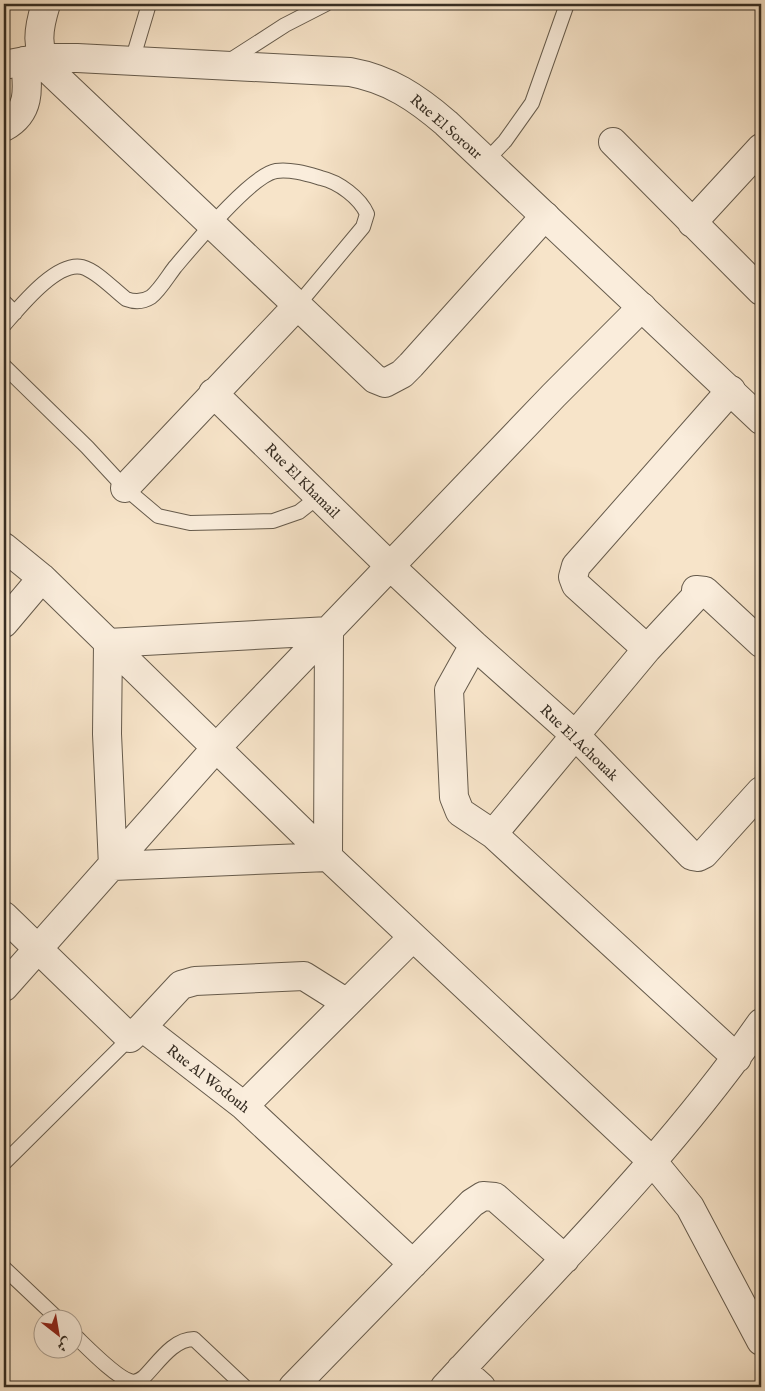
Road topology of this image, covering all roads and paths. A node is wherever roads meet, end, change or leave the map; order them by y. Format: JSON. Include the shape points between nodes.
{"nodes":[{"id":1,"x":46,"y":4,"type":"edge"},
{"id":2,"x":149,"y":4,"type":"edge"},
{"id":3,"x":326,"y":4,"type":"edge"},
{"id":4,"x":567,"y":4,"type":"edge"},
{"id":5,"x":132,"y":61,"type":"junction"},
{"id":6,"x":23,"y":62,"type":"edge"},
{"id":7,"x":222,"y":65,"type":"junction"},
{"id":8,"x":4,"y":128,"type":"edge"},
{"id":9,"x":613,"y":142,"type":"dead end"},
{"id":10,"x":761,"y":148,"type":"edge"},
{"id":11,"x":486,"y":161,"type":"junction"},
{"id":12,"x":545,"y":216,"type":"junction"},
{"id":13,"x":692,"y":222,"type":"junction"},
{"id":14,"x":212,"y":226,"type":"junction"},
{"id":15,"x":761,"y":291,"type":"edge"},
{"id":16,"x":4,"y":302,"type":"edge"},
{"id":17,"x":297,"y":306,"type":"junction"},
{"id":18,"x":642,"y":307,"type":"junction"},
{"id":19,"x":15,"y":313,"type":"junction"},
{"id":20,"x":4,"y":325,"type":"edge"},
{"id":21,"x":4,"y":366,"type":"edge"},
{"id":22,"x":732,"y":390,"type":"junction"},
{"id":23,"x":213,"y":393,"type":"junction"},
{"id":24,"x":761,"y":420,"type":"edge"},
{"id":25,"x":125,"y":488,"type":"junction"},
{"id":26,"x":318,"y":497,"type":"junction"},
{"id":27,"x":4,"y":547,"type":"edge"},
{"id":28,"x":391,"y":567,"type":"junction"},
{"id":29,"x":42,"y":578,"type":"junction"},
{"id":30,"x":4,"y":623,"type":"edge"},
{"id":31,"x":329,"y":631,"type":"junction"},
{"id":32,"x":108,"y":643,"type":"junction"},
{"id":33,"x":761,"y":643,"type":"edge"},
{"id":34,"x":474,"y":645,"type":"junction"},
{"id":35,"x":647,"y":649,"type":"junction"},
{"id":36,"x":574,"y":735,"type":"junction"},
{"id":37,"x":216,"y":748,"type":"junction"},
{"id":38,"x":758,"y":801,"type":"edge"},
{"id":39,"x":493,"y":834,"type":"junction"},
{"id":40,"x":328,"y":857,"type":"junction"},
{"id":41,"x":113,"y":866,"type":"junction"},
{"id":42,"x":4,"y":916,"type":"edge"},
{"id":43,"x":413,"y":937,"type":"junction"},
{"id":44,"x":38,"y":949,"type":"junction"},
{"id":45,"x":4,"y":987,"type":"edge"},
{"id":46,"x":347,"y":1003,"type":"junction"},
{"id":47,"x":761,"y":1023,"type":"edge"},
{"id":48,"x":136,"y":1033,"type":"junction"},
{"id":49,"x":737,"y":1058,"type":"junction"},
{"id":50,"x":244,"y":1106,"type":"junction"},
{"id":51,"x":653,"y":1162,"type":"junction"},
{"id":52,"x":4,"y":1163,"type":"edge"},
{"id":53,"x":565,"y":1259,"type":"junction"},
{"id":54,"x":413,"y":1264,"type":"junction"},
{"id":55,"x":4,"y":1268,"type":"edge"},
{"id":56,"x":46,"y":1308,"type":"edge"},
{"id":57,"x":761,"y":1341,"type":"edge"},
{"id":58,"x":82,"y":1342,"type":"edge"},
{"id":59,"x":453,"y":1378,"type":"edge"},
{"id":60,"x":245,"y":1387,"type":"edge"},
{"id":61,"x":293,"y":1387,"type":"edge"},
{"id":62,"x":481,"y":1387,"type":"edge"}],
"edges":[{"from":1,"to":6,"type":"street","via":[[39,38]]},
{"from":2,"to":5,"type":"lane"},
{"from":3,"to":7,"type":"lane","via":[[285,25]]},
{"from":4,"to":11,"type":"lane","via":[[532,103]]},
{"from":5,"to":6,"type":"street","name":"Rue El Sorour"},
{"from":5,"to":7,"type":"street","name":"Rue El Sorour"},
{"from":6,"to":8,"type":"street","via":[[27,85],[23,108],[15,121]]},
{"from":6,"to":14,"type":"street","via":[[60,82]]},
{"from":7,"to":11,"type":"street","name":"Rue El Sorour","via":[[350,72],[386,81],[427,106]]},
{"from":9,"to":13,"type":"street"},
{"from":10,"to":13,"type":"street"},
{"from":11,"to":12,"type":"street","name":"Rue El Sorour"},
{"from":12,"to":17,"type":"street","via":[[411,365],[385,383],[375,379]]},
{"from":12,"to":18,"type":"street","name":"Rue El Sorour"},
{"from":13,"to":15,"type":"street"},
{"from":14,"to":17,"type":"street"},
{"from":14,"to":17,"type":"lane","via":[[250,187],[263,176],[276,171],[328,179],[364,206],[368,214],[363,227]]},
{"from":14,"to":19,"type":"lane","via":[[152,296],[143,300],[126,299],[87,269],[70,267],[49,279]]},
{"from":16,"to":19,"type":"lane"},
{"from":17,"to":23,"type":"street"},
{"from":18,"to":22,"type":"street","name":"Rue El Sorour"},
{"from":18,"to":28,"type":"street"},
{"from":19,"to":20,"type":"lane"},
{"from":21,"to":25,"type":"lane"},
{"from":22,"to":24,"type":"street","name":"Rue El Sorour"},
{"from":22,"to":35,"type":"street","via":[[576,566],[573,577],[576,585]]},
{"from":23,"to":25,"type":"street"},
{"from":23,"to":26,"type":"street","name":"Rue El Khamail"},
{"from":25,"to":26,"type":"lane","via":[[158,516],[190,523],[272,521],[299,512]]},
{"from":26,"to":28,"type":"street","name":"Rue El Khamail"},
{"from":27,"to":29,"type":"street"},
{"from":28,"to":31,"type":"street"},
{"from":28,"to":34,"type":"street","name":"Rue El Achouak"},
{"from":29,"to":30,"type":"street"},
{"from":29,"to":32,"type":"street"},
{"from":31,"to":32,"type":"street"},
{"from":31,"to":37,"type":"street"},
{"from":31,"to":40,"type":"street"},
{"from":32,"to":37,"type":"street"},
{"from":32,"to":41,"type":"street","via":[[107,734]]},
{"from":33,"to":35,"type":"street","via":[[705,591],[696,590],[697,595]]},
{"from":34,"to":36,"type":"street","name":"Rue El Achouak"},
{"from":34,"to":39,"type":"street","via":[[449,690],[454,797],[460,812]]},
{"from":35,"to":36,"type":"street"},
{"from":36,"to":38,"type":"street","name":"Rue El Achouak","via":[[692,856],[704,854]]},
{"from":36,"to":39,"type":"street"},
{"from":37,"to":40,"type":"street"},
{"from":37,"to":41,"type":"street"},
{"from":39,"to":49,"type":"street"},
{"from":40,"to":41,"type":"street"},
{"from":40,"to":43,"type":"street"},
{"from":41,"to":44,"type":"street"},
{"from":42,"to":44,"type":"street","name":"Rue Al Wodouh"},
{"from":43,"to":46,"type":"street"},
{"from":43,"to":51,"type":"street"},
{"from":44,"to":45,"type":"street"},
{"from":44,"to":48,"type":"street","name":"Rue Al Wodouh"},
{"from":46,"to":48,"type":"street","via":[[304,976],[195,981],[181,985]]},
{"from":46,"to":50,"type":"street"},
{"from":47,"to":49,"type":"street"},
{"from":48,"to":50,"type":"street","name":"Rue Al Wodouh"},
{"from":48,"to":52,"type":"lane"},
{"from":49,"to":51,"type":"street"},
{"from":50,"to":54,"type":"street","name":"Rue Al Wodouh"},
{"from":51,"to":53,"type":"street"},
{"from":51,"to":57,"type":"street","via":[[690,1207]]},
{"from":53,"to":54,"type":"street","via":[[495,1197],[483,1196],[472,1203]]},
{"from":53,"to":59,"type":"street"},
{"from":54,"to":61,"type":"street"},
{"from":55,"to":56,"type":"lane"},
{"from":58,"to":60,"type":"lane","via":[[129,1381],[138,1381],[177,1343],[185,1339],[194,1340]]},
{"from":59,"to":62,"type":"street"}]}
